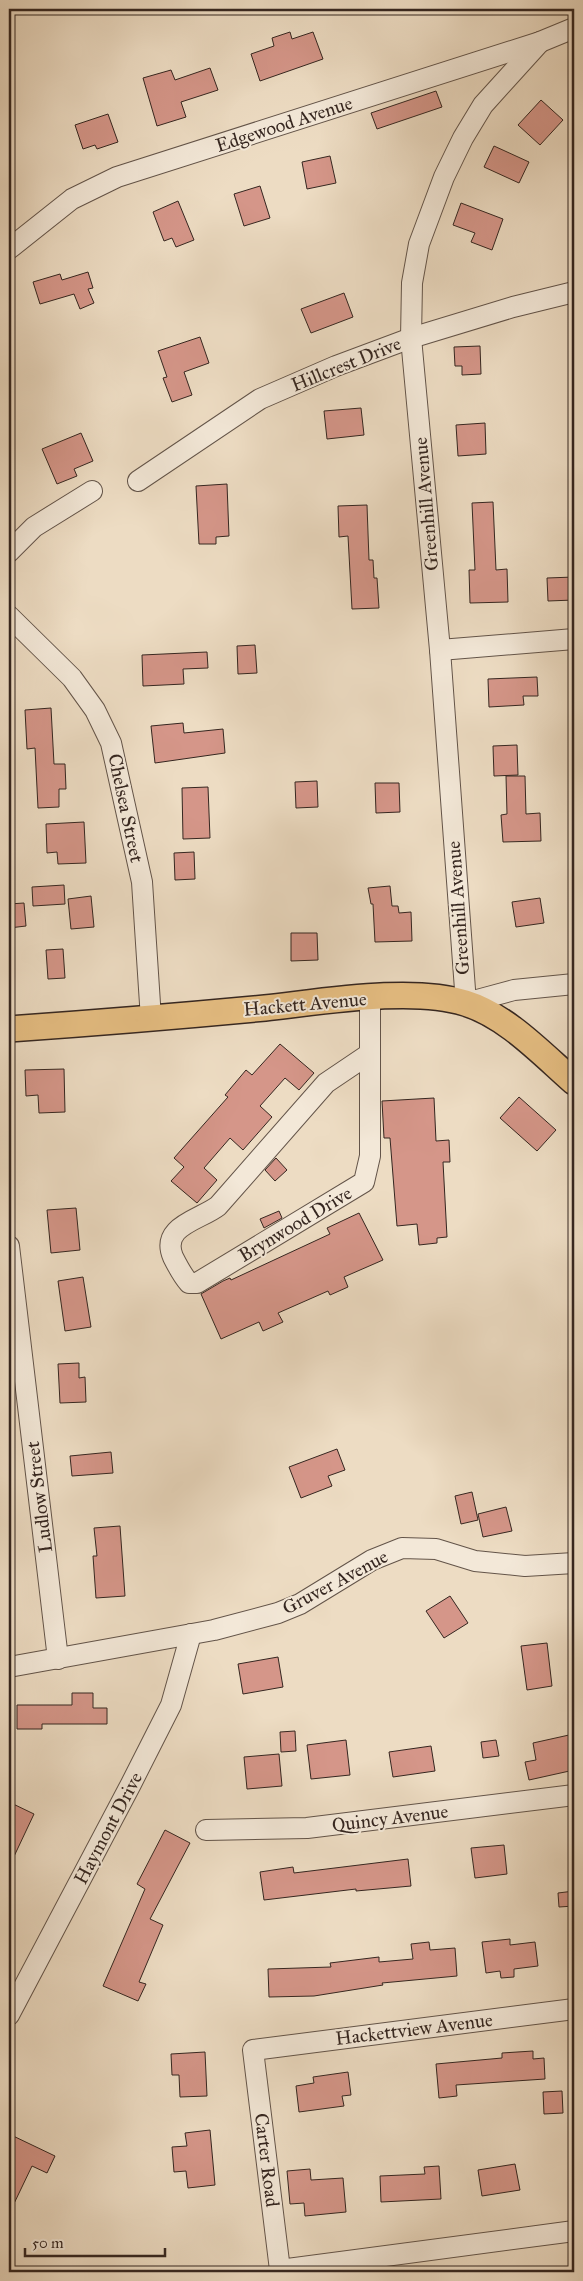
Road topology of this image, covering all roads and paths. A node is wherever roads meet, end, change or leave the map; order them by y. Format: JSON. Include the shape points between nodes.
{"nodes":[{"id":1,"x":574,"y":28,"type":"edge"},
{"id":2,"x":540,"y":42,"type":"junction"},
{"id":3,"x":9,"y":249,"type":"edge"},
{"id":4,"x":574,"y":292,"type":"edge"},
{"id":5,"x":411,"y":338,"type":"junction"},
{"id":6,"x":138,"y":481,"type":"dead end"},
{"id":7,"x":92,"y":491,"type":"dead end"},
{"id":8,"x":9,"y":552,"type":"edge"},
{"id":9,"x":16,"y":622,"type":"edge"},
{"id":10,"x":574,"y":639,"type":"edge"},
{"id":11,"x":440,"y":650,"type":"junction"},
{"id":12,"x":574,"y":984,"type":"edge"},
{"id":13,"x":370,"y":997,"type":"junction"},
{"id":14,"x":466,"y":1003,"type":"junction"},
{"id":15,"x":152,"y":1019,"type":"junction"},
{"id":16,"x":9,"y":1029,"type":"edge"},
{"id":17,"x":369,"y":1054,"type":"junction"},
{"id":18,"x":574,"y":1082,"type":"edge"},
{"id":19,"x":9,"y":1246,"type":"edge"},
{"id":20,"x":574,"y":1563,"type":"edge"},
{"id":21,"x":191,"y":1634,"type":"junction"},
{"id":22,"x":58,"y":1659,"type":"junction"},
{"id":23,"x":9,"y":1668,"type":"edge"},
{"id":24,"x":574,"y":1795,"type":"edge"},
{"id":25,"x":206,"y":1830,"type":"dead end"},
{"id":26,"x":574,"y":2009,"type":"edge"},
{"id":27,"x":9,"y":2015,"type":"edge"},
{"id":28,"x":253,"y":2050,"type":"joint"},
{"id":29,"x":574,"y":2231,"type":"edge"}],
"edges":[{"from":1,"to":2,"type":"street","name":"Edgewood Avenue"},
{"from":2,"to":3,"type":"street","name":"Edgewood Avenue","via":[[117,177],[72,199]]},
{"from":2,"to":5,"type":"street","name":"Greenhill Avenue","via":[[483,105],[444,177],[419,244],[412,284]]},
{"from":4,"to":5,"type":"street","name":"Hillcrest Drive"},
{"from":5,"to":6,"type":"street","name":"Hillcrest Drive","via":[[260,399]]},
{"from":5,"to":11,"type":"street","name":"Greenhill Avenue"},
{"from":7,"to":8,"type":"street","via":[[34,527]]},
{"from":9,"to":15,"type":"street","name":"Chelsea Street","via":[[72,678],[95,710],[112,743],[142,882]]},
{"from":10,"to":11,"type":"street"},
{"from":11,"to":14,"type":"street","name":"Greenhill Avenue"},
{"from":12,"to":14,"type":"street","via":[[514,990]]},
{"from":13,"to":14,"type":"main road","name":"Hackett Avenue","via":[[438,997]]},
{"from":13,"to":15,"type":"main road","name":"Hackett Avenue"},
{"from":13,"to":17,"type":"street","name":"Brynwood Drive"},
{"from":14,"to":18,"type":"main road","name":"Hackett Avenue","via":[[517,1031]]},
{"from":15,"to":16,"type":"main road","name":"Hackett Avenue"},
{"from":17,"to":17,"type":"street","name":"Brynwood Drive","via":[[370,1156],[364,1182],[197,1284],[189,1284],[171,1251],[169,1242],[173,1233],[218,1206],[326,1083]]},
{"from":19,"to":22,"type":"street","name":"Ludlow Street"},
{"from":20,"to":21,"type":"street","name":"Gruver Avenue","via":[[505,1564],[475,1561],[436,1549],[402,1548],[372,1560],[300,1604],[278,1613]]},
{"from":21,"to":22,"type":"street","name":"Gruver Avenue"},
{"from":21,"to":27,"type":"street","name":"Haymont Drive","via":[[171,1705]]},
{"from":22,"to":23,"type":"street","name":"Gruver Avenue"},
{"from":24,"to":25,"type":"street","name":"Quincy Avenue","via":[[307,1828]]},
{"from":26,"to":28,"type":"street","name":"Hackettview Avenue"},
{"from":28,"to":29,"type":"street","name":"Carter Road","via":[[280,2270]]}]}
